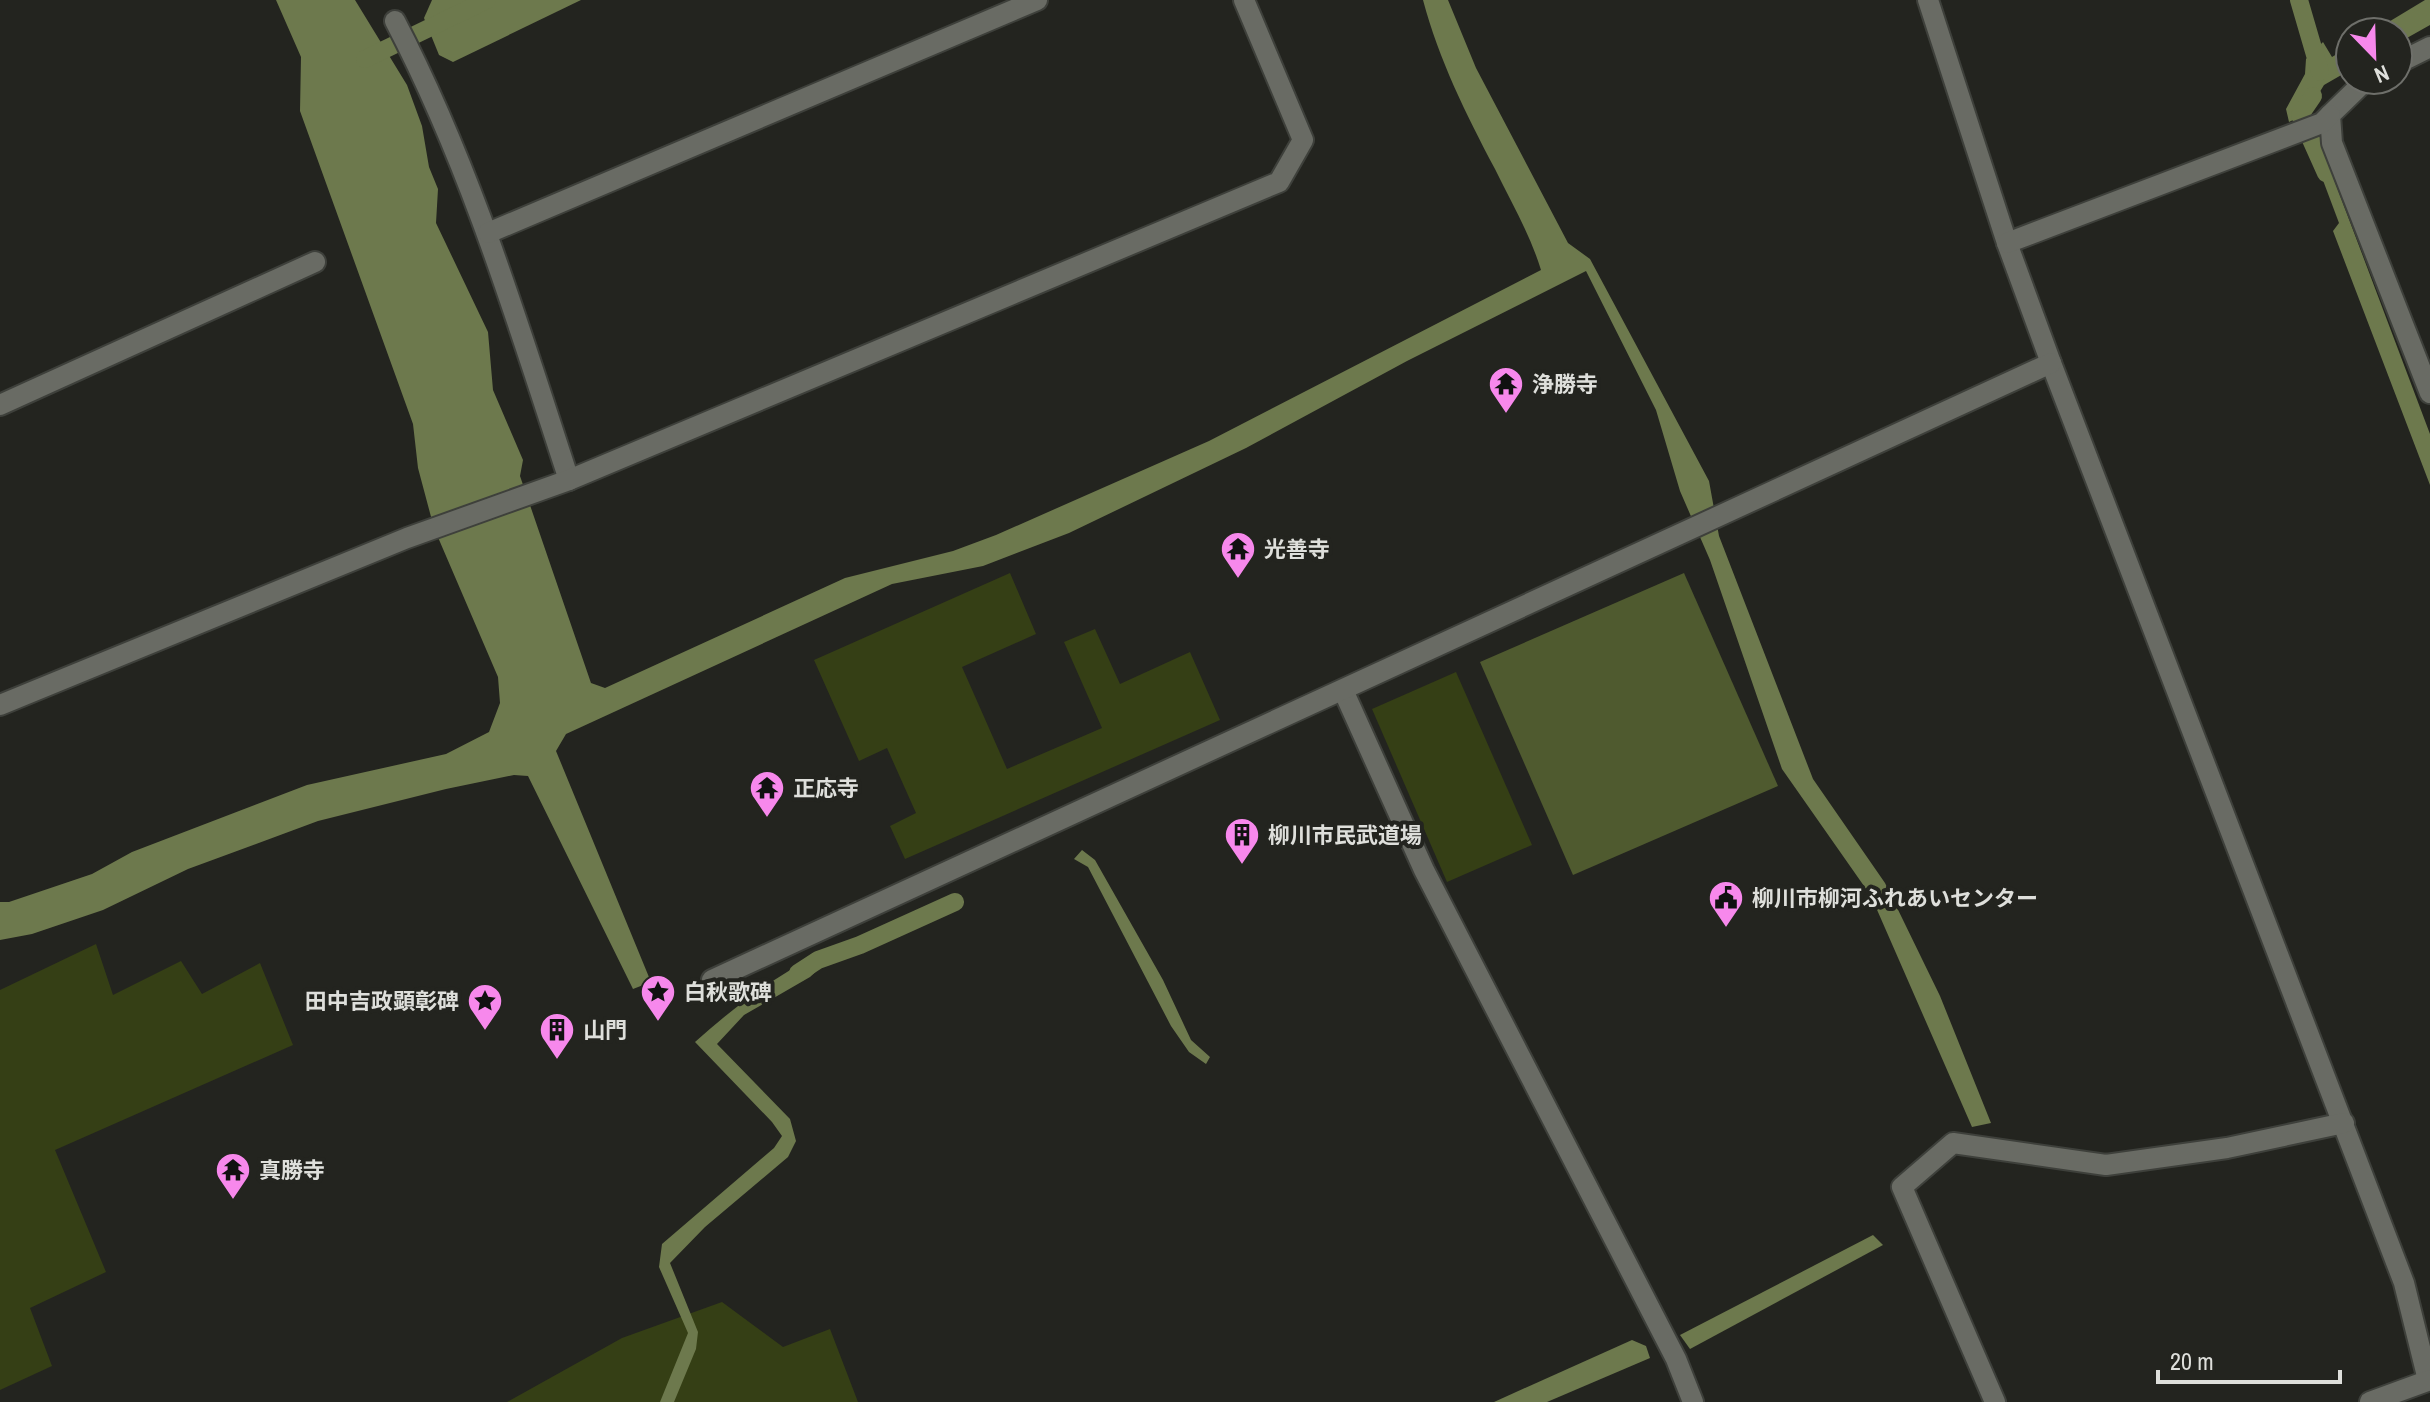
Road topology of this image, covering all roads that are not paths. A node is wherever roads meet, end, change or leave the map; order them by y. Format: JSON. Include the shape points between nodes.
{"nodes":[{"id":1,"x":1037,"y":0,"type":"edge"},
{"id":2,"x":1244,"y":0,"type":"edge"},
{"id":3,"x":1928,"y":0,"type":"edge"},
{"id":4,"x":395,"y":21,"type":"dead end"},
{"id":5,"x":2350,"y":96,"type":"edge"},
{"id":6,"x":2326,"y":119,"type":"junction"},
{"id":7,"x":488,"y":233,"type":"junction"},
{"id":8,"x":2007,"y":243,"type":"junction"},
{"id":9,"x":315,"y":262,"type":"dead end"},
{"id":10,"x":2051,"y":363,"type":"junction"},
{"id":11,"x":2430,"y":393,"type":"edge"},
{"id":12,"x":0,"y":405,"type":"edge"},
{"id":13,"x":569,"y":480,"type":"junction"},
{"id":14,"x":1343,"y":690,"type":"junction"},
{"id":15,"x":0,"y":705,"type":"edge"},
{"id":16,"x":712,"y":980,"type":"dead end"},
{"id":17,"x":2344,"y":1123,"type":"junction"},
{"id":18,"x":2429,"y":1382,"type":"edge"},
{"id":19,"x":1693,"y":1402,"type":"edge"},
{"id":20,"x":1995,"y":1402,"type":"edge"},
{"id":21,"x":2370,"y":1402,"type":"edge"}],
"edges":[{"from":1,"to":7,"type":"street"},
{"from":2,"to":13,"type":"street","via":[[1303,140],[1279,182]]},
{"from":3,"to":8,"type":"street"},
{"from":4,"to":7,"type":"street"},
{"from":5,"to":6,"type":"street"},
{"from":6,"to":8,"type":"street"},
{"from":6,"to":11,"type":"street"},
{"from":7,"to":13,"type":"street"},
{"from":8,"to":10,"type":"street"},
{"from":9,"to":12,"type":"street"},
{"from":10,"to":14,"type":"street"},
{"from":10,"to":17,"type":"street"},
{"from":13,"to":15,"type":"street","via":[[407,538]]},
{"from":14,"to":16,"type":"street"},
{"from":14,"to":19,"type":"street","via":[[1424,870],[1676,1359]]},
{"from":17,"to":18,"type":"street","via":[[2404,1283]]},
{"from":17,"to":20,"type":"street","via":[[2227,1148],[2106,1165],[1953,1143],[1902,1187]]},
{"from":18,"to":21,"type":"street"}]}
